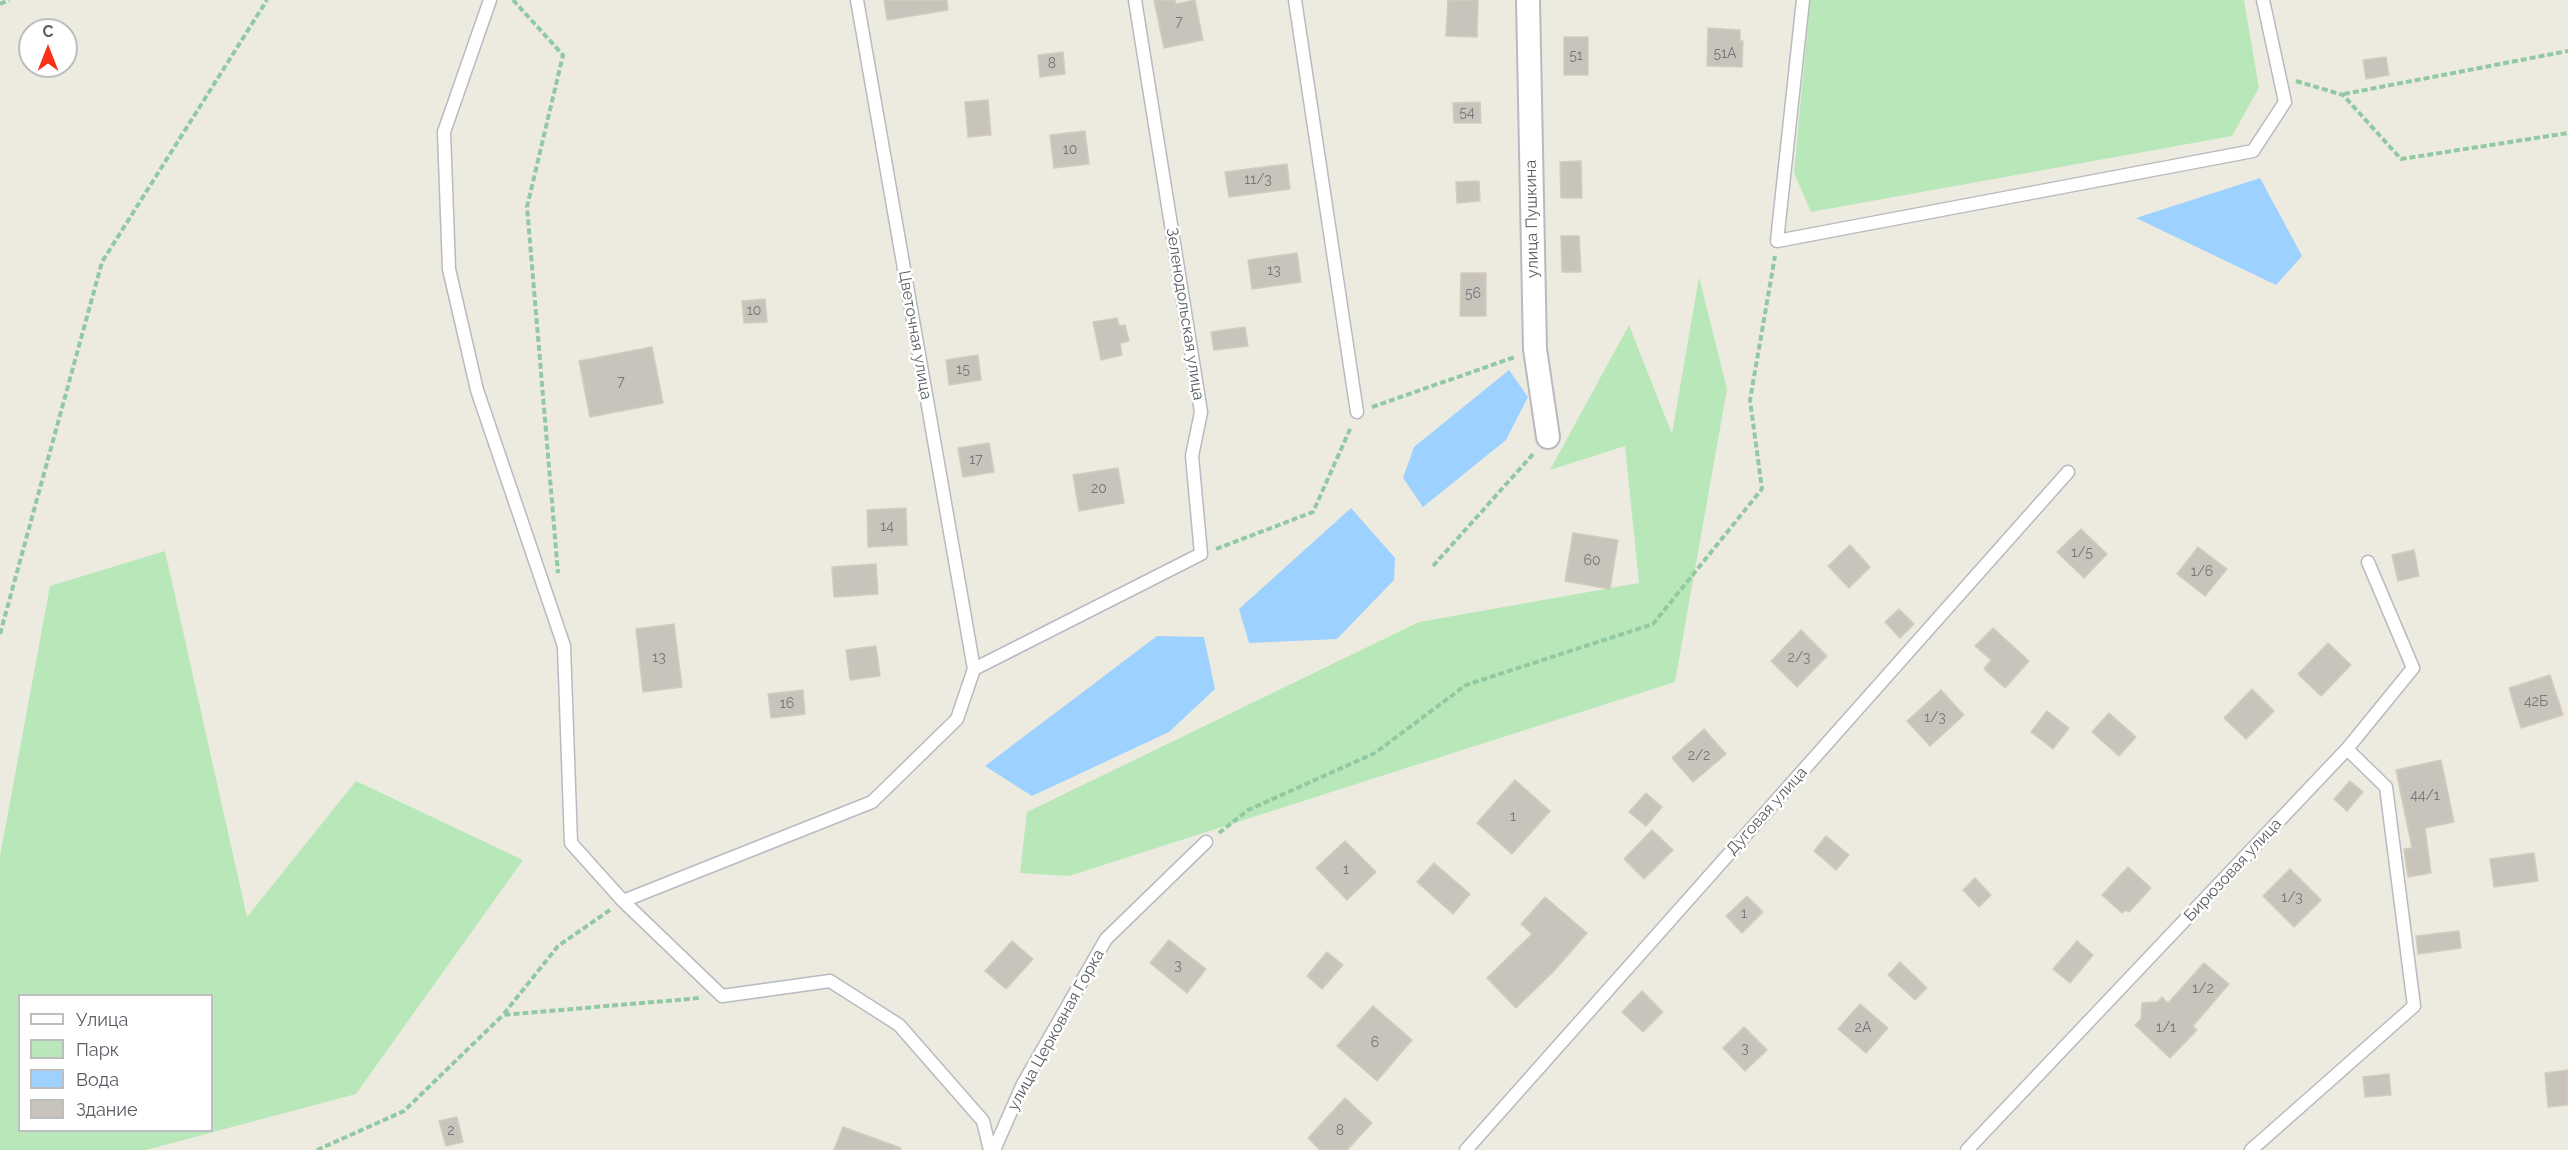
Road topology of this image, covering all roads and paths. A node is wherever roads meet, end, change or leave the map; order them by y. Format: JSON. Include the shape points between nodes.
{"nodes":[{"id":1,"x":9,"y":0,"type":"edge"},
{"id":2,"x":267,"y":0,"type":"edge"},
{"id":3,"x":490,"y":0,"type":"edge"},
{"id":4,"x":513,"y":0,"type":"edge"},
{"id":5,"x":857,"y":0,"type":"edge"},
{"id":6,"x":1135,"y":0,"type":"edge"},
{"id":7,"x":1295,"y":0,"type":"edge"},
{"id":8,"x":1528,"y":0,"type":"edge"},
{"id":9,"x":1803,"y":0,"type":"edge"},
{"id":10,"x":2263,"y":0,"type":"edge"},
{"id":11,"x":0,"y":4,"type":"edge"},
{"id":12,"x":2568,"y":51,"type":"edge"},
{"id":13,"x":2278,"y":76,"type":"junction"},
{"id":14,"x":2343,"y":94,"type":"junction"},
{"id":15,"x":2568,"y":133,"type":"edge"},
{"id":16,"x":1777,"y":241,"type":"junction"},
{"id":17,"x":1535,"y":349,"type":"junction"},
{"id":18,"x":1357,"y":412,"type":"junction"},
{"id":19,"x":1548,"y":437,"type":"joint"},
{"id":20,"x":2068,"y":472,"type":"dead end"},
{"id":21,"x":1201,"y":554,"type":"junction"},
{"id":22,"x":2368,"y":562,"type":"dead end"},
{"id":23,"x":1433,"y":566,"type":"dead end"},
{"id":24,"x":558,"y":575,"type":"dead end"},
{"id":25,"x":0,"y":634,"type":"edge"},
{"id":26,"x":974,"y":669,"type":"junction"},
{"id":27,"x":2347,"y":749,"type":"junction"},
{"id":28,"x":1206,"y":842,"type":"joint"},
{"id":29,"x":623,"y":901,"type":"junction"},
{"id":30,"x":722,"y":996,"type":"junction"},
{"id":31,"x":503,"y":1015,"type":"junction"},
{"id":32,"x":317,"y":1150,"type":"edge"},
{"id":33,"x":992,"y":1150,"type":"edge"},
{"id":34,"x":1466,"y":1150,"type":"edge"},
{"id":35,"x":1967,"y":1150,"type":"edge"},
{"id":36,"x":2251,"y":1150,"type":"edge"}],
"edges":[{"from":1,"to":11,"type":"path"},
{"from":2,"to":25,"type":"path","via":[[102,262]]},
{"from":3,"to":29,"type":"lane","via":[[444,132],[449,268],[477,390],[564,646],[572,843]]},
{"from":4,"to":24,"type":"path","via":[[563,55],[527,207]]},
{"from":5,"to":26,"type":"lane","name":"Цветочная улица"},
{"from":6,"to":21,"type":"lane","name":"Зеленодольская улица","via":[[1201,412],[1192,456]]},
{"from":7,"to":18,"type":"lane"},
{"from":8,"to":17,"type":"street","name":"улица Пушкина"},
{"from":9,"to":16,"type":"lane"},
{"from":10,"to":13,"type":"lane"},
{"from":12,"to":14,"type":"path"},
{"from":13,"to":14,"type":"path"},
{"from":13,"to":16,"type":"lane","via":[[2285,102],[2253,151]]},
{"from":14,"to":15,"type":"path","via":[[2402,159]]},
{"from":16,"to":28,"type":"path","via":[[1750,400],[1762,489],[1653,624],[1466,685],[1375,753],[1248,810]]},
{"from":17,"to":18,"type":"path"},
{"from":17,"to":19,"type":"street","name":"улица Пушкина"},
{"from":18,"to":21,"type":"path","via":[[1313,512]]},
{"from":19,"to":23,"type":"path"},
{"from":20,"to":34,"type":"lane","name":"Дуговая улица"},
{"from":21,"to":26,"type":"lane"},
{"from":22,"to":27,"type":"lane","name":"Бирюзовая улица","via":[[2413,668]]},
{"from":26,"to":29,"type":"lane","via":[[957,719],[872,802]]},
{"from":27,"to":35,"type":"lane","name":"Бирюзовая улица"},
{"from":27,"to":36,"type":"lane","via":[[2386,787],[2414,1006]]},
{"from":28,"to":33,"type":"lane","name":"улица Церковная Горка","via":[[1106,939],[1023,1084]]},
{"from":29,"to":30,"type":"lane"},
{"from":29,"to":31,"type":"path","via":[[558,946]]},
{"from":30,"to":31,"type":"path"},
{"from":30,"to":33,"type":"lane","via":[[830,981],[899,1025],[983,1121]]},
{"from":31,"to":32,"type":"path","via":[[404,1111]]}]}
